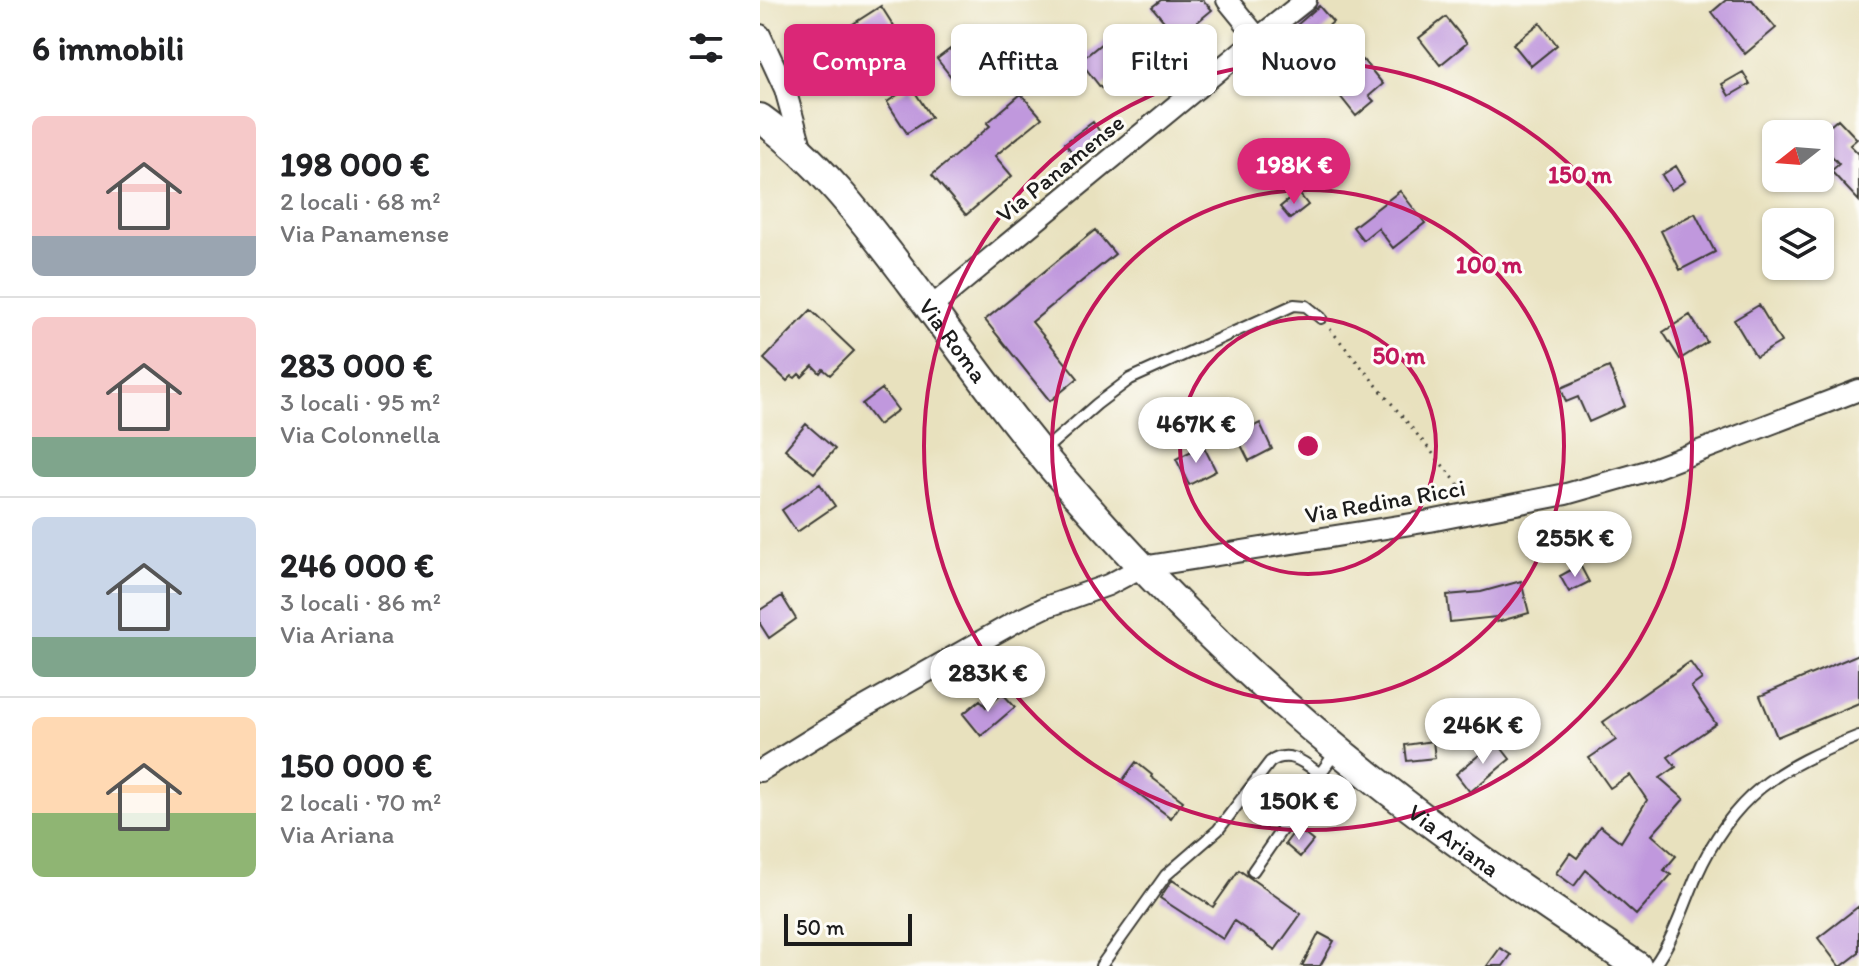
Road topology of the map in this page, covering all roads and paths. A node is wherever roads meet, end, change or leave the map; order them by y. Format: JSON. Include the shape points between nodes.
{"nodes":[{"id":1,"x":1227,"y":0,"type":"edge"},
{"id":2,"x":1306,"y":0,"type":"edge"},
{"id":3,"x":1247,"y":24,"type":"edge"},
{"id":4,"x":1276,"y":24,"type":"edge"},
{"id":5,"x":760,"y":35,"type":"edge"},
{"id":6,"x":1233,"y":59,"type":"edge"},
{"id":7,"x":760,"y":118,"type":"edge"},
{"id":8,"x":803,"y":154,"type":"junction"},
{"id":9,"x":930,"y":308,"type":"junction"},
{"id":10,"x":1321,"y":318,"type":"joint"},
{"id":11,"x":1859,"y":390,"type":"edge"},
{"id":12,"x":1041,"y":453,"type":"junction"},
{"id":13,"x":1481,"y":512,"type":"junction"},
{"id":14,"x":1142,"y":567,"type":"junction"},
{"id":15,"x":1859,"y":736,"type":"edge"},
{"id":16,"x":1337,"y":749,"type":"junction"},
{"id":17,"x":760,"y":771,"type":"edge"},
{"id":18,"x":1320,"y":774,"type":"junction"},
{"id":19,"x":1253,"y":871,"type":"dead end"},
{"id":20,"x":1101,"y":966,"type":"edge"},
{"id":21,"x":1637,"y":966,"type":"edge"},
{"id":22,"x":1654,"y":966,"type":"edge"}],
"edges":[{"from":1,"to":3,"type":"street"},
{"from":2,"to":4,"type":"street","name":"Via Panamense"},
{"from":5,"to":8,"type":"street","via":[[782,80]]},
{"from":6,"to":9,"type":"street","name":"Via Panamense"},
{"from":7,"to":8,"type":"main road","name":"Via Roma"},
{"from":8,"to":9,"type":"main road","name":"Via Roma","via":[[865,221]]},
{"from":9,"to":12,"type":"main road","name":"Via Roma"},
{"from":10,"to":12,"type":"lane","via":[[1306,306],[1294,305],[1148,370],[1112,391]]},
{"from":10,"to":13,"type":"path"},
{"from":11,"to":13,"type":"street","name":"Via Redina Ricci","via":[[1629,477]]},
{"from":12,"to":14,"type":"main road","name":"Via Roma"},
{"from":13,"to":14,"type":"street","name":"Via Redina Ricci"},
{"from":14,"to":16,"type":"main road","name":"Via Ariana","via":[[1245,669]]},
{"from":14,"to":17,"type":"street","name":"Via Redina Ricci","via":[[1025,617]]},
{"from":15,"to":22,"type":"lane","via":[[1786,770],[1741,805],[1709,851],[1676,930]]},
{"from":16,"to":18,"type":"lane"},
{"from":16,"to":21,"type":"main road","name":"Via Ariana","via":[[1475,855]]},
{"from":18,"to":19,"type":"lane"},
{"from":18,"to":20,"type":"lane","via":[[1292,757],[1270,762],[1218,830],[1166,875]]}]}
